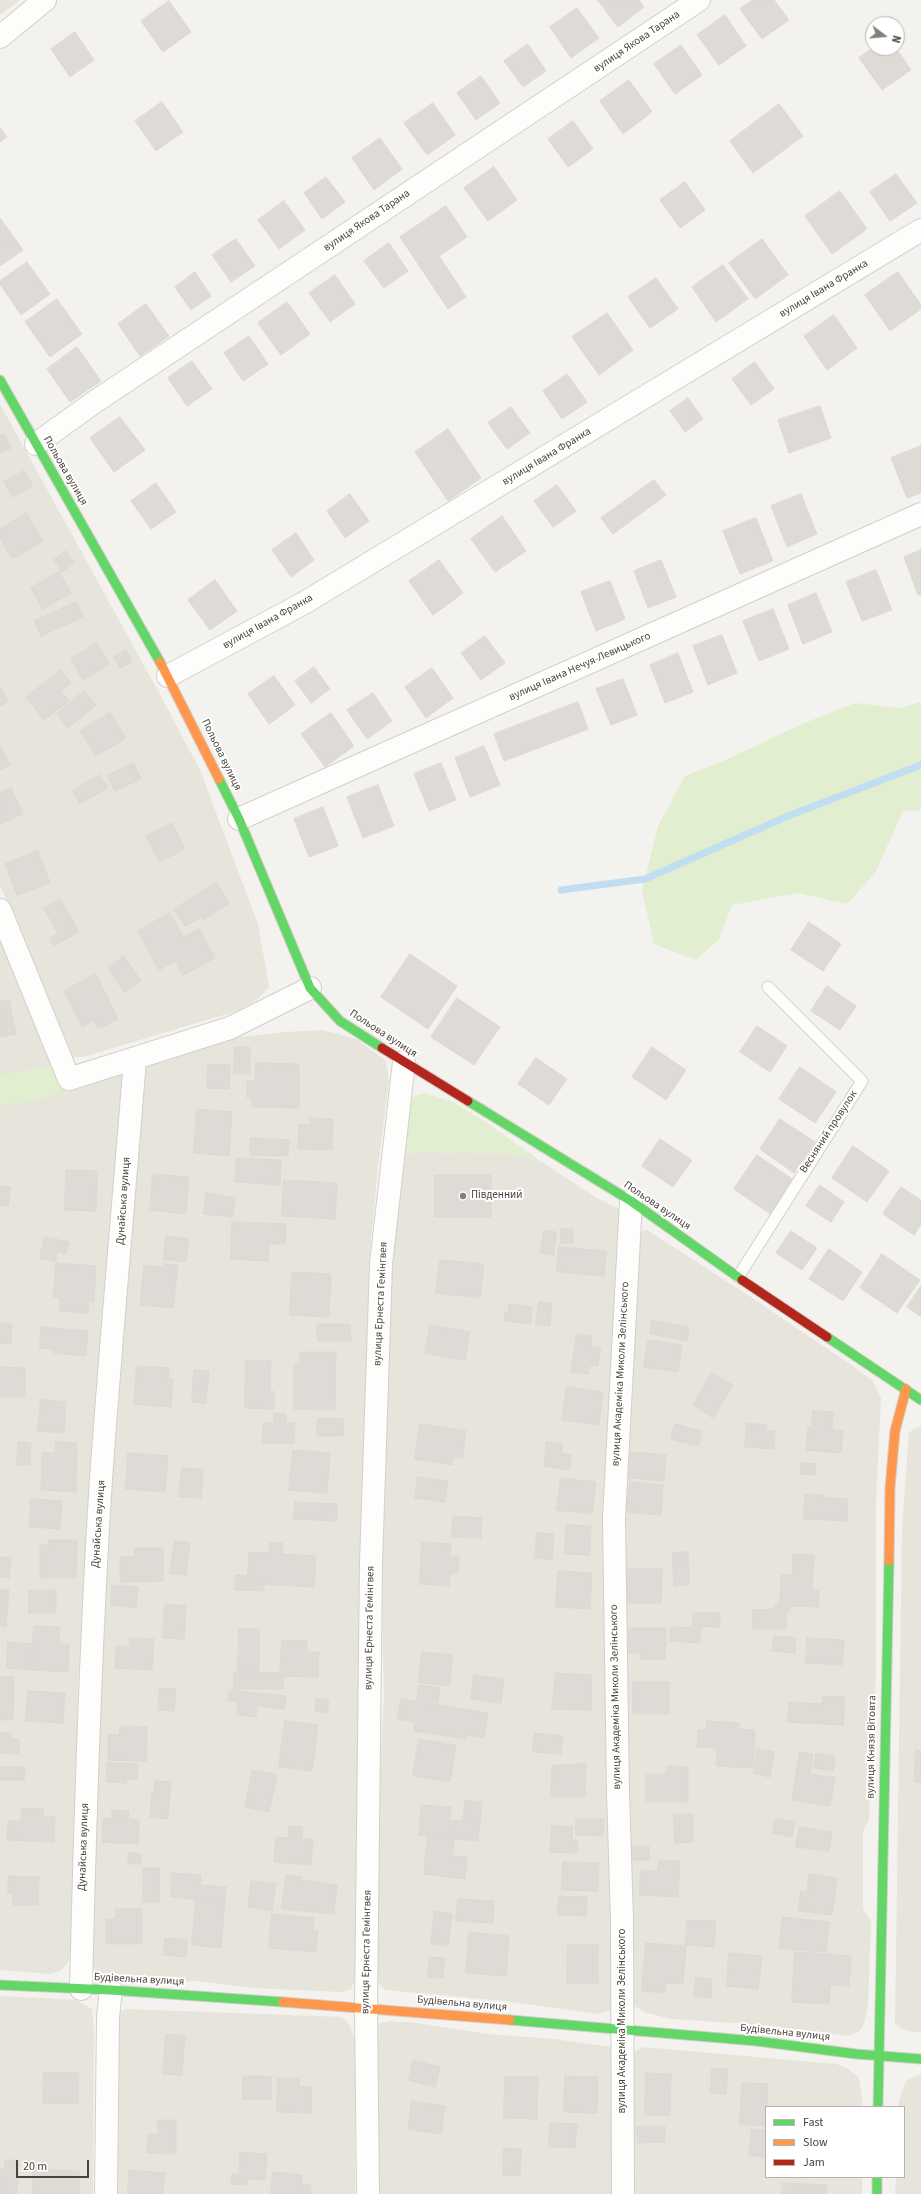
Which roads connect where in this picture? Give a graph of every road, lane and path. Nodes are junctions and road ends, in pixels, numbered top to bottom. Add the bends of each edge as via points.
1 (45, 0) edge
2 (699, 0) edge
3 (0, 37) edge
4 (921, 230) edge
5 (0, 380) edge
6 (36, 444) junction
7 (921, 514) edge
8 (168, 676) junction
9 (239, 819) junction
10 (0, 910) edge
11 (768, 987) dead end
12 (310, 988) junction
13 (135, 1059) junction
14 (404, 1062) junction
15 (631, 1201) junction
16 (738, 1276) junction
17 (906, 1389) junction
18 (921, 1400) edge
19 (0, 1985) edge
20 (81, 1989) junction
21 (111, 1990) junction
22 (366, 2008) junction
23 (623, 2030) junction
24 (878, 2055) junction
25 (921, 2059) edge
26 (878, 2106) edge
27 (877, 2178) edge
28 (106, 2194) edge
29 (368, 2194) edge
30 (623, 2194) edge
31 (877, 2194) edge

1 - 3 street
2 - 6 street, вулиця Якова Тарана via 96,401
4 - 8 street, вулиця Івана Франка via 304,602
5 - 6 street, Польова вулиця
6 - 8 street, Польова вулиця
7 - 9 street, вулиця Івана Нечуя-Левицького
8 - 9 street, Польова вулиця
9 - 12 street, Польова вулиця
10 - 13 street via 69,1079
11 - 16 lane, Весняний провулок via 862,1081
12 - 13 street via 230,1028
12 - 14 street, Польова вулиця via 340,1021
13 - 20 street, Дунайська вулиця via 101,1478 94,1605
14 - 15 street, Польова вулиця
14 - 22 street, вулиця Ернеста Гемінгвея via 381,1264 371,1563
15 - 16 street, Польова вулиця
15 - 23 street, вулиця Академіка Миколи Зелінського via 614,1518
16 - 17 street, Польова вулиця
17 - 18 street, Польова вулиця
17 - 24 street, вулиця Князя Вітовта via 895,1431 890,1488
19 - 20 street, Будівельна вулиця
20 - 21 street, Будівельна вулиця
21 - 22 street, Будівельна вулиця
21 - 28 street via 108,2017
22 - 23 street, Будівельна вулиця
22 - 29 street, вулиця Ернеста Гемінгвея
23 - 24 street, Будівельна вулиця
23 - 30 street, вулиця Академіка Миколи Зелінського
24 - 25 street, Будівельна вулиця
24 - 26 street, вулиця Князя Вітовта
27 - 31 street

